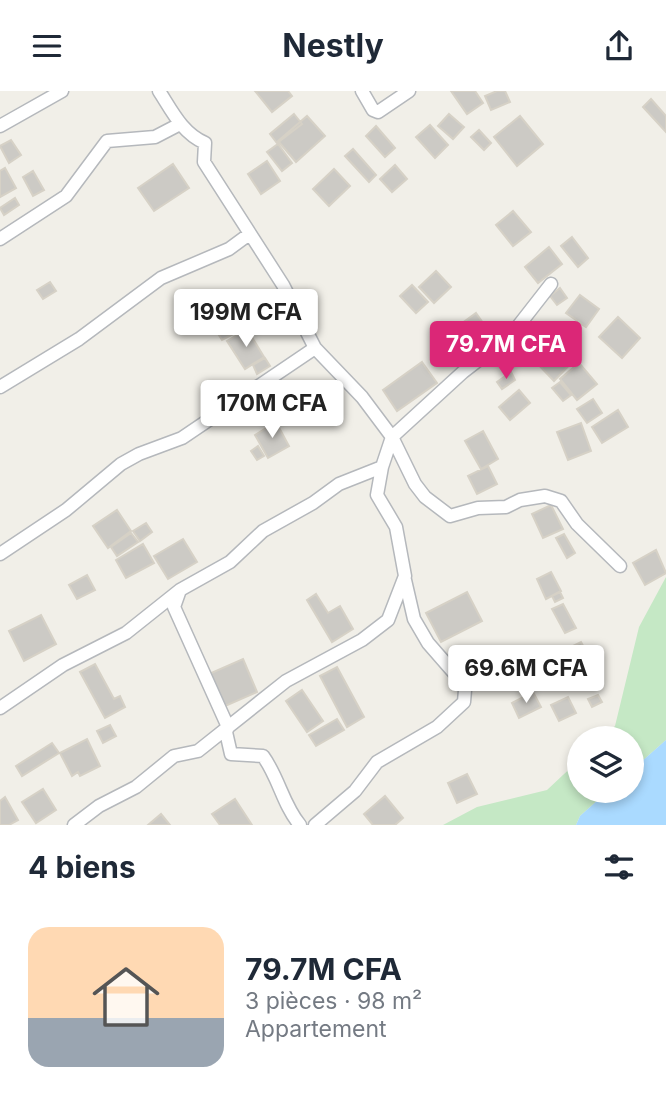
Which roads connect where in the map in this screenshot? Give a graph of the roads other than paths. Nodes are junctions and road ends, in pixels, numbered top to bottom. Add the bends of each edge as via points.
1 (62, 91) edge
2 (159, 91) edge
3 (362, 91) edge
4 (409, 91) edge
5 (38, 97) edge
6 (180, 124) junction
7 (0, 126) edge
8 (248, 235) junction
9 (0, 239) edge
10 (551, 284) dead end
11 (315, 348) junction
12 (0, 387) edge
13 (392, 437) junction
14 (382, 467) junction
15 (0, 554) edge
16 (620, 566) dead end
17 (405, 576) junction
18 (180, 590) junction
19 (0, 708) edge
20 (228, 727) junction
21 (74, 825) edge
22 (300, 825) edge
23 (315, 825) edge

1 - 5 street
2 - 6 street
3 - 4 street via 378,111
5 - 7 street
6 - 8 street via 205,143 204,162
6 - 9 street via 155,137 107,141 66,196
8 - 11 street via 283,285
8 - 12 street via 229,250 162,278 79,339
10 - 13 street via 512,334
11 - 13 street
11 - 15 street via 182,438 121,464 66,510
13 - 14 street
13 - 16 street via 415,484 450,516 545,496 561,501 577,524
14 - 17 street via 377,495 396,527
14 - 18 street via 339,484 263,531 230,562
17 - 20 street via 388,620 286,681
17 - 23 street via 414,619 462,682 464,702 437,727 377,762 355,791
18 - 19 street via 126,633 63,665
18 - 20 street via 174,607
20 - 21 street via 198,751 174,756 136,787
20 - 22 street via 231,754 263,756 278,776 285,801

